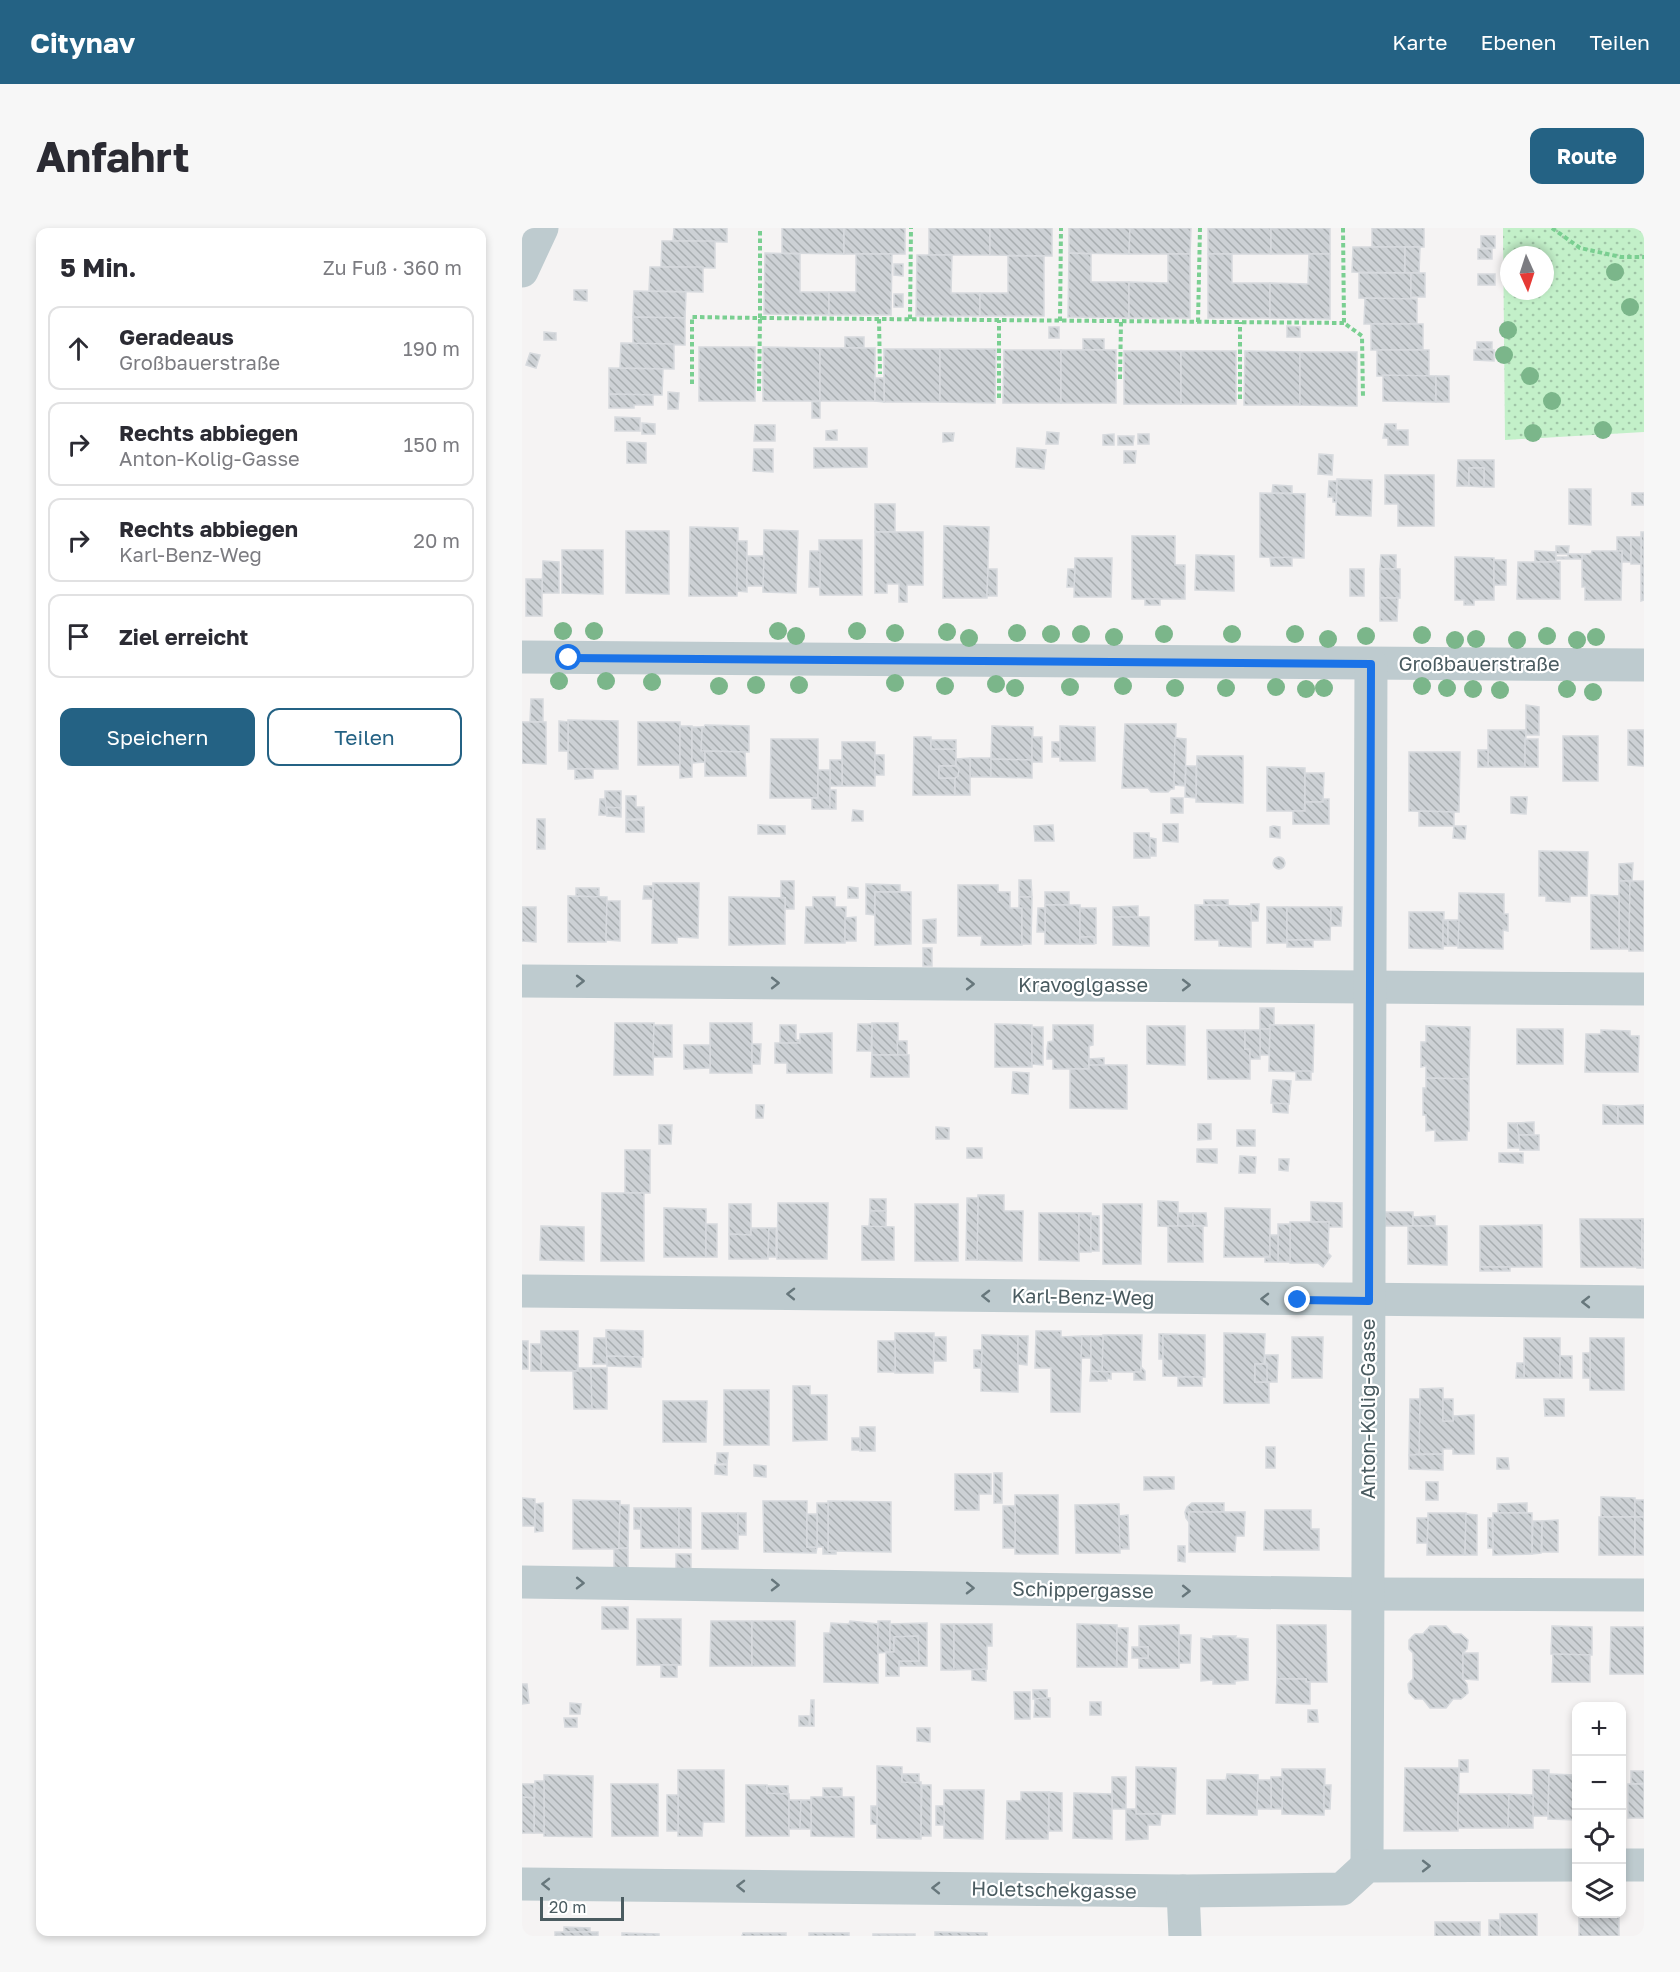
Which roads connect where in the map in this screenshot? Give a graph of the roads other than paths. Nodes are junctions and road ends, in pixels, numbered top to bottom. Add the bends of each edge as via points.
1 (542, 228) edge
2 (522, 271) edge
3 (522, 657) edge
4 (1371, 664) junction
5 (1644, 665) edge
6 (522, 981) edge
7 (1370, 987) junction
8 (1644, 989) edge
9 (522, 1291) edge
10 (1369, 1301) junction
11 (1644, 1302) edge
12 (522, 1582) edge
13 (1368, 1594) junction
14 (1644, 1595) edge
15 (1572, 1865) edge
16 (1626, 1865) edge
17 (1644, 1865) edge
18 (1367, 1866) junction
19 (522, 1884) edge
20 (1183, 1891) junction
21 (1185, 1936) edge

1 - 2 street
3 - 4 street, Großbauerstraße
4 - 5 street, Großbauerstraße
4 - 7 street, Anton-Kolig-Gasse
6 -> 7 street, Kravoglgasse
7 - 8 street, Kravoglgasse
7 - 10 street, Anton-Kolig-Gasse
10 -> 9 street, Karl-Benz-Weg
11 -> 10 street, Karl-Benz-Weg
10 - 13 street, Anton-Kolig-Gasse
12 -> 13 street, Schippergasse
13 - 14 street, Schippergasse
13 - 18 street, Anton-Kolig-Gasse
18 -> 15 street
16 - 17 street
18 - 20 street, Holetschekgasse via 1342,1889
20 -> 19 street, Holetschekgasse
20 - 21 street

